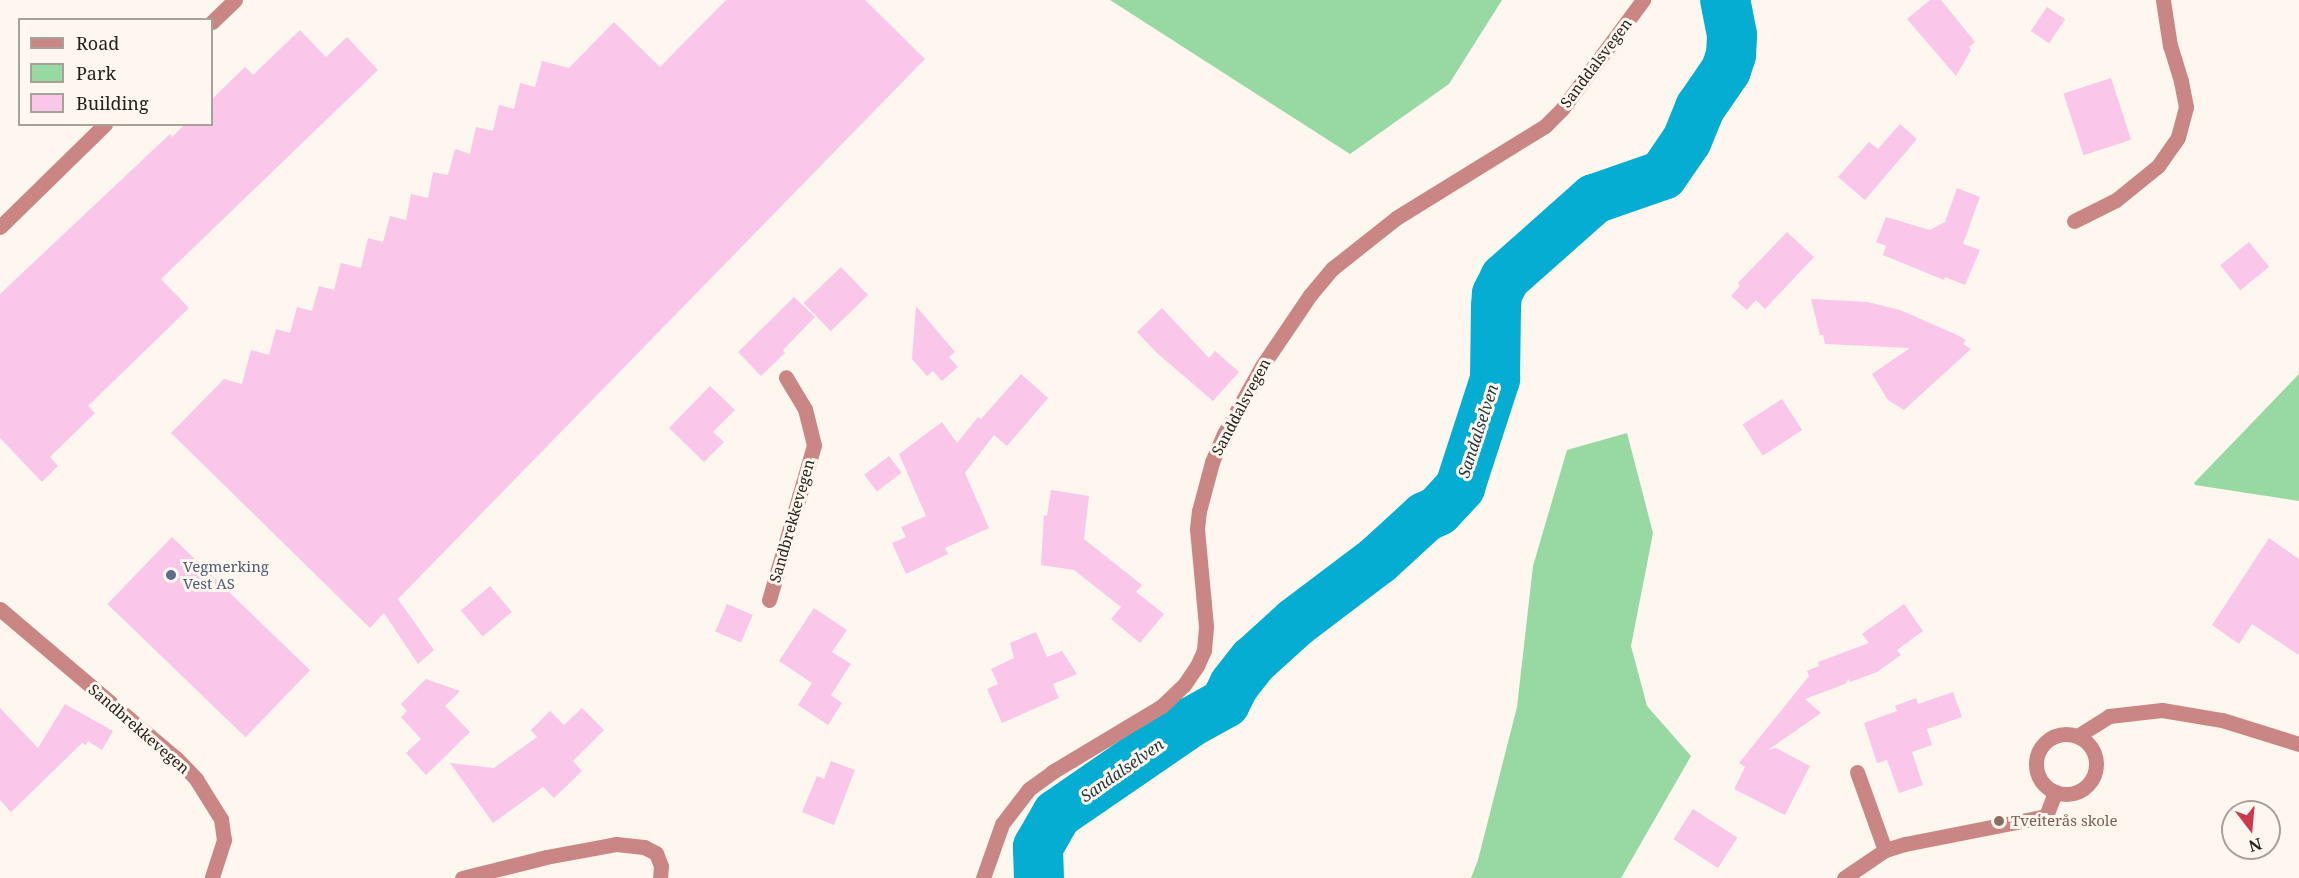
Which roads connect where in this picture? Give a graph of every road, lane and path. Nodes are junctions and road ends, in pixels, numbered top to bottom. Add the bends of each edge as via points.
1 (235, 0) edge
2 (1643, 0) edge
3 (2163, 0) edge
4 (213, 21) edge
5 (103, 126) edge
6 (2074, 221) dead end
7 (0, 227) edge
8 (786, 377) dead end
9 (769, 600) dead end
10 (0, 609) edge
11 (2079, 735) junction
12 (2299, 744) edge
13 (1857, 772) dead end
14 (2055, 792) junction
15 (1885, 850) junction
16 (212, 878) edge
17 (462, 878) edge
18 (660, 878) edge
19 (983, 878) edge
20 (1844, 878) edge

1 - 4 street
2 - 19 street, Sanddalsvegen via 1545,126 1396,218 1332,268 1310,295 1262,366 1212,462 1197,529 1206,626 1204,650 1197,666 1162,706 1029,789 1002,824
3 - 6 street via 2186,107 2178,137 2158,166 2116,200
5 - 7 street
8 - 9 street, Sandbrekkevegen via 805,409 814,445
10 - 16 street, Sandbrekkevegen via 196,779 221,819 224,840
11 - 12 street via 2109,716 2162,710 2222,720
11 - 14 street via 2091,745 2097,759 2095,775 2085,788 2071,794
11 - 14 street via 2062,733 2046,740 2037,753 2036,768 2042,783
13 - 15 street
14 - 15 street via 2046,816
15 - 20 street
17 - 18 street via 616,844 644,847 656,853

